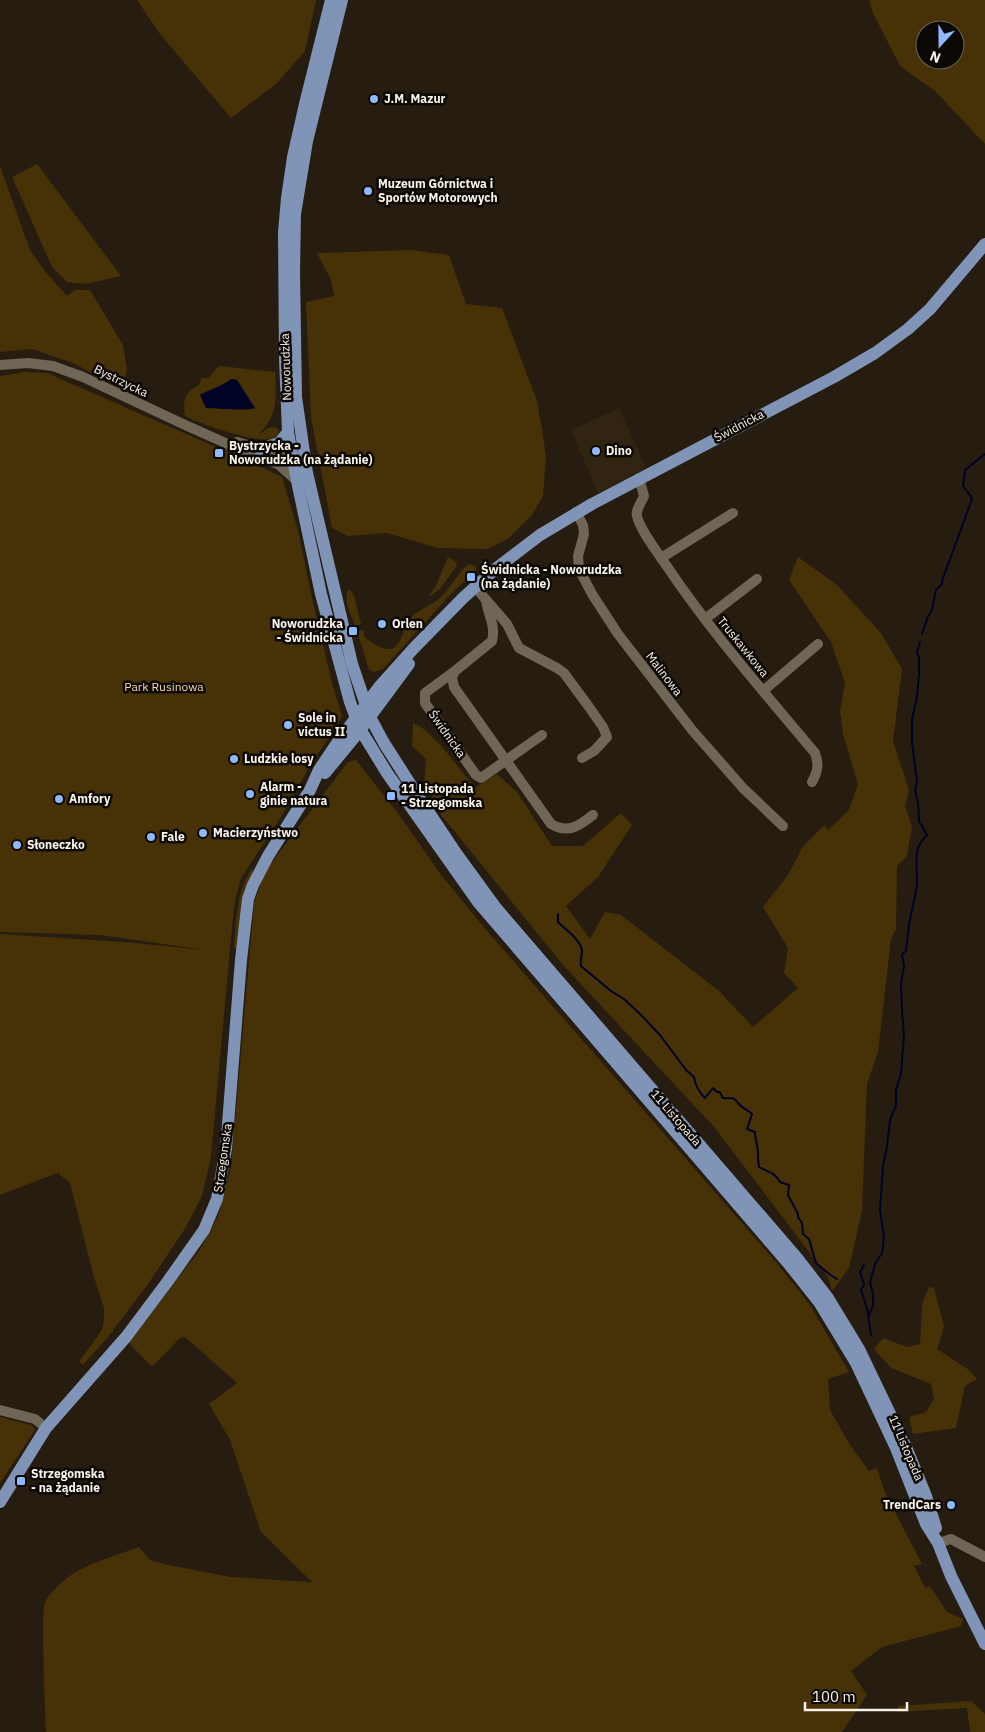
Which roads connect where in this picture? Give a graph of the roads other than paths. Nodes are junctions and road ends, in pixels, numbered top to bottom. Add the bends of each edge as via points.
1 (331, 0) edge
2 (342, 0) edge
3 (985, 244) edge
4 (0, 365) edge
5 (288, 432) junction
6 (226, 442) junction
7 (303, 448) junction
8 (260, 449) junction
9 (294, 459) junction
10 (278, 464) junction
11 (302, 477) junction
12 (639, 478) junction
13 (576, 512) junction
14 (733, 513) dead end
15 (661, 558) junction
16 (757, 579) dead end
17 (475, 586) junction
18 (486, 600) junction
19 (705, 619) junction
20 (438, 624) junction
21 (818, 644) dead end
22 (455, 671) junction
23 (356, 677) junction
24 (383, 683) junction
25 (763, 691) junction
26 (368, 712) junction
27 (358, 724) junction
28 (542, 735) dead end
29 (348, 745) junction
30 (371, 747) junction
31 (582, 758) dead end
32 (506, 760) junction
33 (812, 782) dead end
34 (310, 790) junction
35 (593, 815) dead end
36 (782, 826) dead end
37 (0, 1410) edge
38 (46, 1428) junction
39 (0, 1502) edge
40 (938, 1543) junction
41 (985, 1557) edge
42 (985, 1644) edge

1 - 5 main road, Noworudzka via 293,157 287,198 284,256
2 - 7 main road, Noworudzka via 307,142 295,214 296,397
3 - 12 main road, Świdnicka via 930,309 875,353
4 - 6 street, Bystrzycka via 28,363 53,366
5 - 8 main road via 279,443
5 - 9 main road, Noworudzka
6 - 8 street, Bystrzycka
6 - 10 street, Bystrzycka
7 - 9 street
7 - 11 main road, Noworudzka
8 - 9 street, Bystrzycka
9 - 10 street
9 - 11 main road, Noworudzka
10 - 11 street, Bystrzycka
11 - 23 main road, Noworudzka
11 - 27 main road, Noworudzka via 333,640
12 - 13 main road, Świdnicka
12 - 15 street, Truskawkowa via 644,496 637,516
13 - 17 main road, Świdnicka
13 - 36 street, Malinowa via 584,534 578,556 580,569 618,634 692,730
14 - 15 street
15 - 19 street, Truskawkowa
16 - 19 street, Truskawkowa
17 - 18 street, Świdnicka
17 - 20 main road, Świdnicka
18 - 22 street, Świdnicka via 493,623 492,641
18 - 31 street, Świdnicka via 507,624 520,648 564,673 603,727 608,737
19 - 25 street, Truskawkowa
20 - 24 main road, Świdnicka
20 - 26 main road, Świdnicka
21 - 25 street, Truskawkowa
22 - 32 street via 452,677 454,687
22 - 32 street, Świdnicka via 425,693 425,702 476,775 481,778
23 - 24 main road
23 - 26 main road, Noworudzka
24 - 26 main road, Świdnicka
25 - 33 street, Truskawkowa via 815,753 817,772
26 - 27 main road, Świdnicka
26 - 40 main road, 11 Listopada via 421,801 496,908 828,1298 859,1349 906,1447 935,1522
27 - 29 main road, Strzegomska
27 - 30 main road, 11 Listopada
27 - 34 main road, Strzegomska via 319,770
28 - 32 street, Świdnicka
29 - 30 main road
29 - 34 main road, Strzegomska
30 - 40 main road, 11 Listopada via 483,908 819,1302 856,1363 896,1448 926,1524
32 - 35 street via 551,824 572,829
34 - 38 main road, Strzegomska via 268,856 248,899 226,1149 217,1199 204,1230 168,1281 126,1337
37 - 38 street via 34,1419
38 - 39 main road, Strzegomska
40 - 41 street via 951,1539
40 - 42 main road, 11 Listopada

